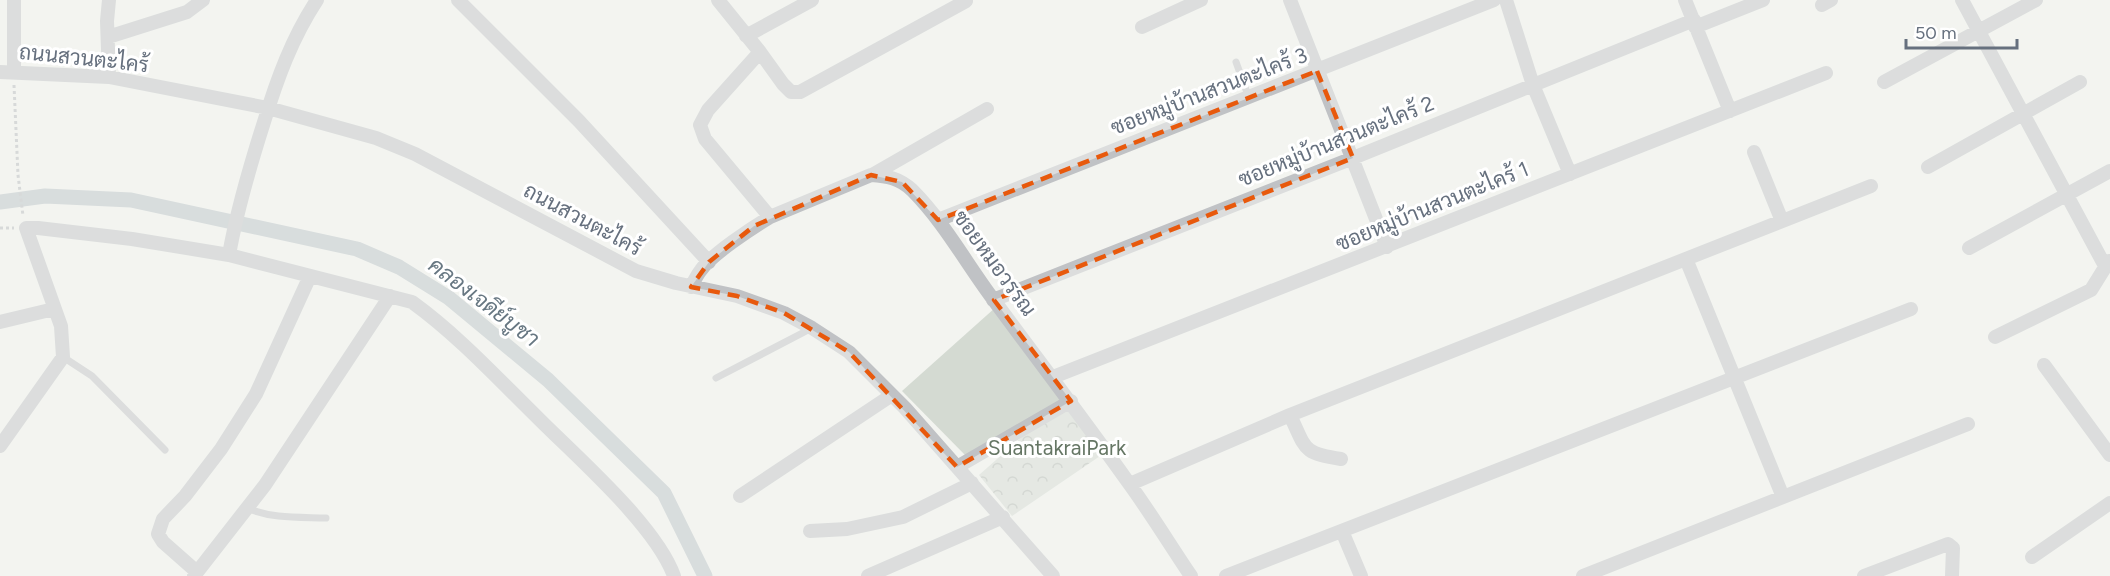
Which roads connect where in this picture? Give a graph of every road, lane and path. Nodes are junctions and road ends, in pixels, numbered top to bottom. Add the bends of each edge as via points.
1 (109, 0) edge
2 (203, 0) edge
3 (317, 0) edge
4 (458, 0) edge
5 (718, 0) edge
6 (812, 0) edge
7 (1201, 0) edge
8 (1290, 0) edge
9 (1494, 0) edge
10 (1506, 0) edge
11 (1685, 0) edge
12 (1763, 0) edge
13 (1962, 0) edge
14 (2036, 0) edge
15 (13, 1) edge
16 (966, 1) edge
17 (1694, 23) junction
18 (1142, 27) dead end
19 (1978, 31) junction
20 (746, 36) junction
21 (108, 37) junction
22 (760, 52) junction
23 (1236, 62) dead end
24 (1317, 71) junction
25 (7, 72) edge
26 (1826, 73) dead end
27 (109, 77) junction
28 (1884, 82) dead end
29 (2080, 82) dead end
30 (1533, 84) junction
31 (1249, 98) junction
32 (268, 108) junction
33 (987, 109) dead end
34 (1730, 111) junction
35 (2023, 114) junction
36 (1754, 152) dead end
37 (1353, 158) junction
38 (1928, 167) dead end
39 (2110, 171) edge
40 (1570, 174) junction
41 (871, 175) junction
42 (1871, 186) dead end
43 (2067, 196) junction
44 (22, 212) dead end
45 (770, 217) junction
46 (938, 220) junction
47 (1782, 221) junction
48 (1387, 247) junction
49 (1969, 248) dead end
50 (229, 255) junction
51 (1686, 260) junction
52 (709, 262) junction
53 (2107, 263) edge
54 (310, 276) junction
55 (691, 287) junction
56 (390, 296) junction
57 (993, 300) junction
58 (54, 309) junction
59 (1911, 309) dead end
60 (0, 322) edge
61 (812, 328) junction
62 (1995, 337) dead end
63 (63, 357) junction
64 (2044, 365) dead end
65 (1053, 377) junction
66 (716, 378) dead end
67 (1734, 378) junction
68 (892, 394) junction
69 (1071, 401) junction
70 (1290, 416) junction
71 (1968, 424) dead end
72 (0, 446) edge
73 (165, 450) dead end
74 (2110, 455) edge
75 (1341, 459) dead end
76 (957, 467) junction
77 (972, 483) junction
78 (1130, 484) junction
79 (740, 496) dead end
80 (1783, 497) junction
81 (2110, 503) edge
82 (248, 508) junction
83 (1003, 517) junction
84 (326, 518) dead end
85 (810, 531) dead end
86 (1342, 531) junction
87 (2032, 558) dead end
88 (196, 574) edge
89 (674, 576) edge
90 (868, 576) edge
91 (1053, 576) edge
92 (1191, 576) edge
93 (1226, 576) edge
94 (1361, 576) edge
95 (1583, 576) edge
96 (1864, 576) edge
97 (1952, 576) edge

1 - 21 street
2 - 21 street via 187,12
3 - 32 street via 288,50
4 - 52 street via 579,121
5 - 20 street
6 - 20 street
7 - 18 street
8 - 24 street
9 - 24 street, ซอยหมู่บ้านสวนตะไคร้ 3
10 - 30 street
11 - 17 street
12 - 17 street, ซอยหมู่บ้านสวนตะไคร้ 2
13 - 19 street
14 - 19 street
15 - 25 street
16 - 22 street via 800,92 791,92 783,84
17 - 30 street, ซอยหมู่บ้านสวนตะไคร้ 2
17 - 34 street
19 - 28 street
19 - 35 street
20 - 22 street
21 - 27 street
22 - 45 street via 700,124 705,139
23 - 31 lane
24 - 31 street, ซอยหมู่บ้านสวนตะไคร้ 3
24 - 37 street
25 - 27 street, ถนนสวนตะไคร้
25 - 44 path
26 - 34 street, ซอยหมู่บ้านสวนตะไคร้ 1
27 - 32 street, ถนนสวนตะไคร้
29 - 35 street
30 - 37 street, ซอยหมู่บ้านสวนตะไคร้ 2
30 - 40 street
31 - 46 street, ซอยหมู่บ้านสวนตะไคร้ 3
32 - 50 street via 243,187
32 - 55 street, ถนนสวนตะไคร้ via 376,138 415,154 636,271
33 - 41 street
34 - 40 street, ซอยหมู่บ้านสวนตะไคร้ 1
35 - 38 street
35 - 43 street
36 - 47 street
37 - 48 street
37 - 57 street, ซอยหมู่บ้านสวนตะไคร้ 2
39 - 43 street
40 - 48 street, ซอยหมู่บ้านสวนตะไคร้ 1
41 - 45 street
41 - 46 street, ซอยหมอวรรณ via 902,182
42 - 47 street
43 - 49 street
43 - 53 street
45 - 52 street
46 - 57 street, ซอยหมอวรรณ
47 - 51 street
48 - 65 street, ซอยหมู่บ้านสวนตะไคร้ 1
50 - 54 street
50 - 58 street via 132,239 26,228
51 - 67 street
51 - 70 street
52 - 55 street
53 - 62 street via 2091,290
54 - 56 street
54 - 88 street via 256,394 221,449 163,519 158,534
55 - 61 street, ถนนสวนตะไคร้ via 737,296
56 - 82 street
56 - 89 street via 412,302 432,316 485,366 624,505 658,546
57 - 65 street, ซอยหมอวรรณ
58 - 60 street
58 - 63 street via 61,326
59 - 67 street
61 - 66 lane
61 - 68 street, ถนนสวนตะไคร้ via 849,352
63 - 72 street
63 - 73 lane via 92,376
64 - 74 street
65 - 69 street, ซอยหมอวรรณ
67 - 80 street
67 - 86 street
68 - 76 street, ถนนสวนตะไคร้
68 - 79 street
69 - 76 street
69 - 78 street, ซอยหมอวรรณ
70 - 75 street via 1310,452
70 - 78 street
71 - 80 street
76 - 77 street, ถนนสวนตะไคร้
77 - 83 street, ถนนสวนตะไคร้
77 - 85 street via 903,517 847,529
78 - 92 street, ซอยหมอวรรณ
80 - 95 street
81 - 87 street
82 - 84 lane via 273,516
82 - 88 street
83 - 90 street
83 - 91 street, ถนนสวนตะไคร้
86 - 93 street
86 - 94 street
96 - 97 street via 1948,544 1953,548

